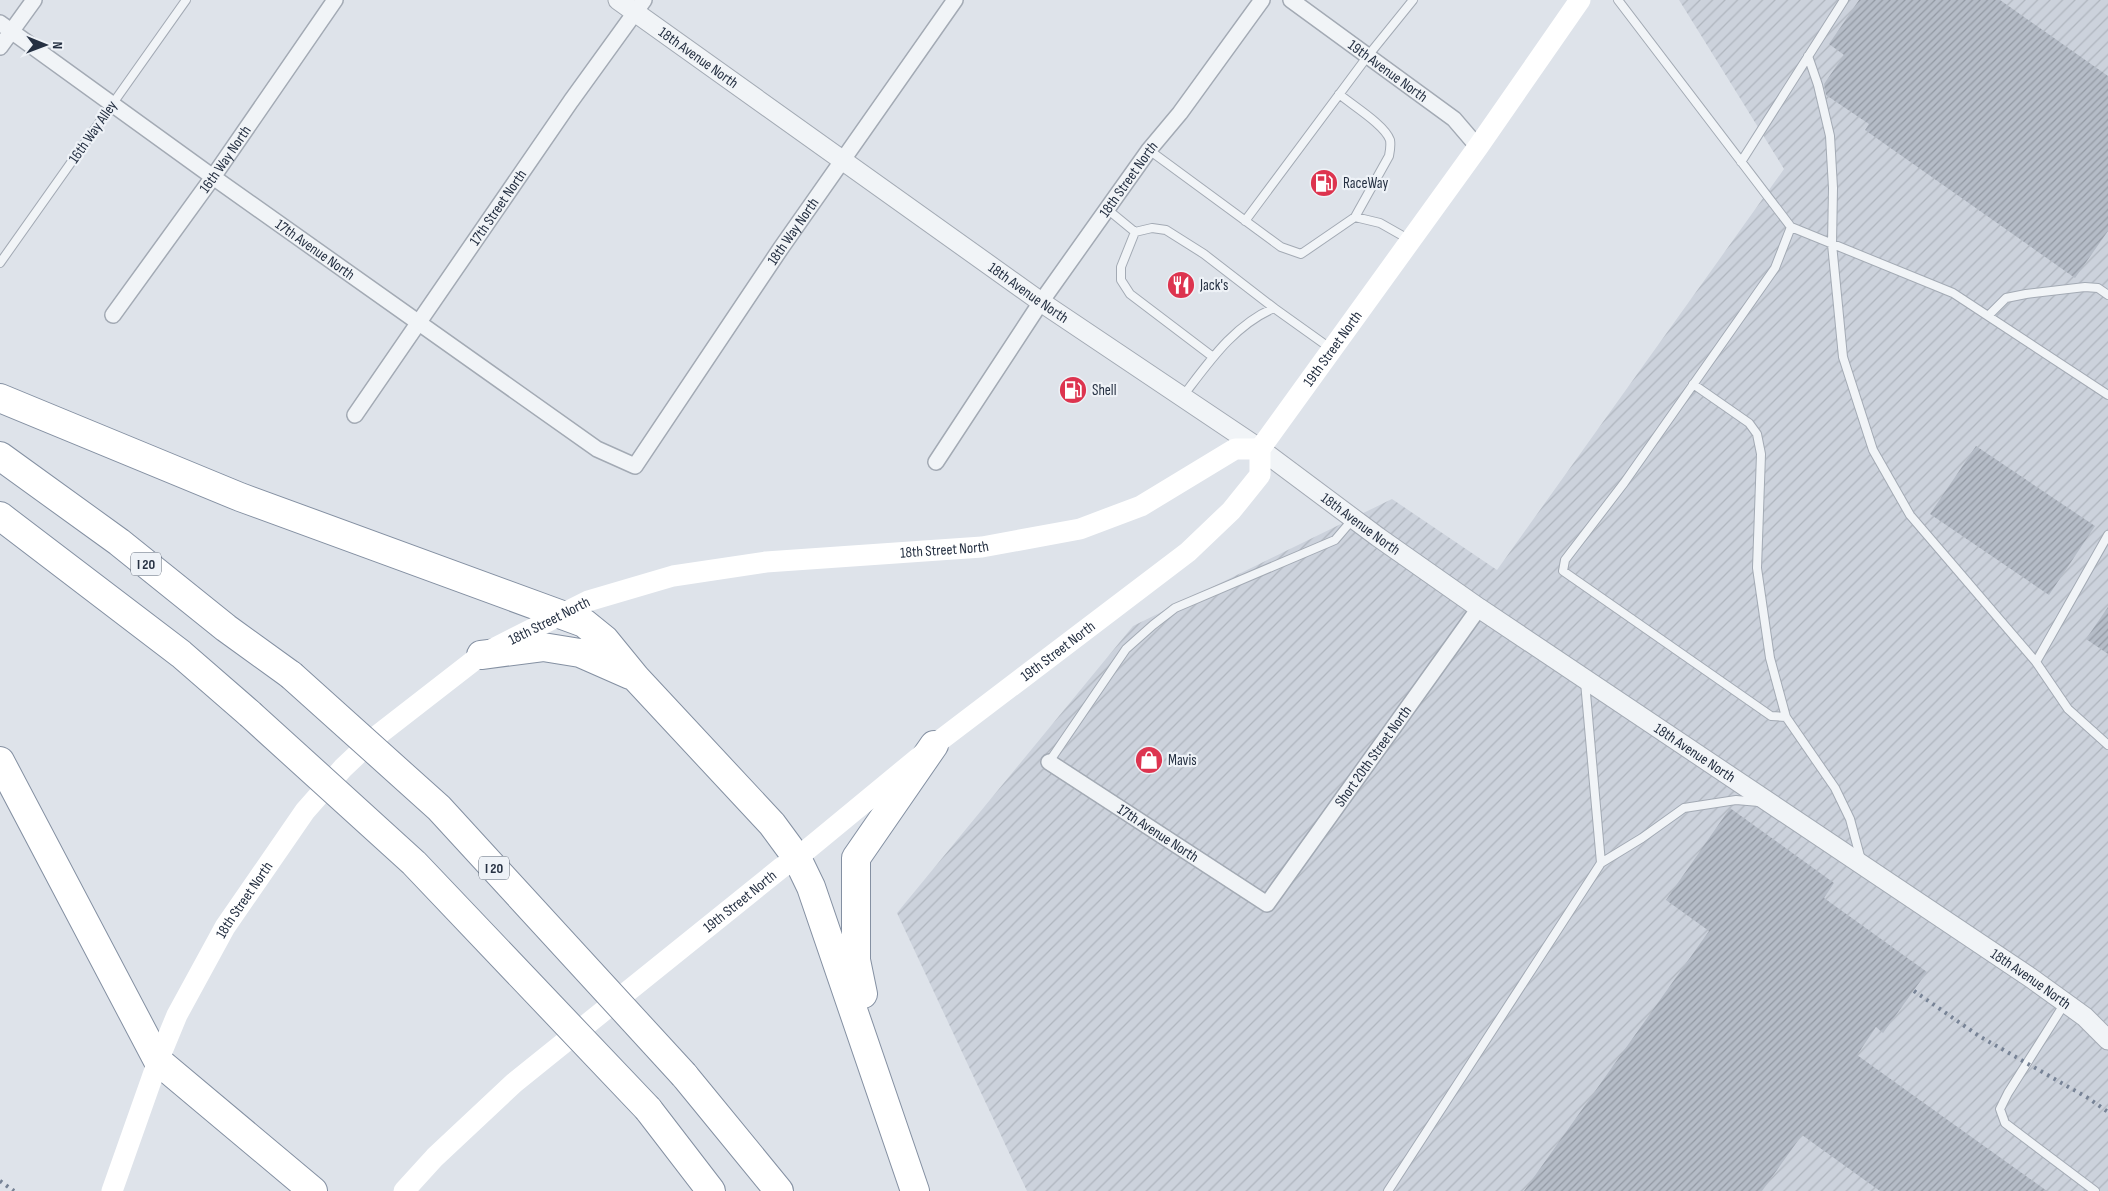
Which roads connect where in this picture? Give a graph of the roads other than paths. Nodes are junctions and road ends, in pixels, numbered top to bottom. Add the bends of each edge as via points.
1 (34, 0) edge
2 (186, 0) edge
3 (335, 0) edge
4 (618, 0) edge
5 (955, 0) edge
6 (1262, 0) edge
7 (1291, 0) edge
8 (1412, 0) edge
9 (1580, 0) edge
10 (1618, 0) edge
11 (1844, 0) edge
12 (639, 6) edge
13 (6, 27) edge
14 (0, 47) edge
15 (1808, 56) junction
16 (1367, 57) junction
17 (1339, 94) junction
18 (112, 104) junction
19 (1478, 147) junction
20 (1149, 150) junction
21 (844, 160) junction
22 (1741, 162) junction
23 (212, 177) junction
24 (1107, 209) junction
25 (1355, 217) junction
26 (1245, 221) junction
27 (1791, 227) junction
28 (1135, 232) junction
29 (1411, 240) junction
30 (1832, 244) junction
31 (0, 263) edge
32 (2108, 295) edge
33 (1041, 302) junction
34 (1274, 308) junction
35 (113, 315) dead end
36 (1988, 316) junction
37 (419, 324) junction
38 (1332, 349) junction
39 (1213, 357) junction
40 (1693, 384) junction
41 (2108, 395) edge
42 (1182, 397) junction
43 (0, 398) edge
44 (355, 415) dead end
45 (1260, 449) junction
46 (0, 456) edge
47 (936, 462) dead end
48 (635, 466) joint
49 (0, 516) edge
50 (1353, 518) junction
51 (2108, 535) edge
52 (1479, 608) junction
53 (562, 614) junction
54 (481, 655) junction
55 (2036, 662) junction
56 (636, 678) junction
57 (1584, 679) junction
58 (1786, 718) junction
59 (934, 745) junction
60 (2108, 745) edge
61 (0, 761) edge
62 (1049, 762) joint
63 (1768, 802) junction
64 (797, 858) junction
65 (1601, 863) junction
66 (1862, 865) junction
67 (1267, 904) joint
68 (2064, 1002) junction
69 (2108, 1040) edge
70 (158, 1061) junction
71 (896, 1140) junction
72 (112, 1191) edge
73 (313, 1191) edge
74 (404, 1191) edge
75 (711, 1191) edge
76 (779, 1191) edge
77 (915, 1191) edge
78 (1388, 1191) edge
79 (2095, 1191) edge

1 - 13 street
2 - 18 lane, 16th Way Alley
3 - 23 street, 16th Way North
4 - 12 street, 18th Avenue North
5 - 21 street, 18th Way North
6 - 20 street, 18th Street North
7 - 16 street, 19th Avenue North
8 - 16 lane
9 - 19 main road, 19th Street North
10 - 22 lane
11 - 15 lane
12 - 21 street, 18th Avenue North
12 - 37 street, 17th Street North
13 - 14 street
13 - 18 street, 17th Avenue North
15 - 22 lane
15 - 30 lane via 1830,136
16 - 17 lane
16 - 19 street, 19th Avenue North via 1454,119
17 - 25 lane via 1380,127 1391,148
17 - 26 lane
18 - 23 street, 17th Avenue North
18 - 31 lane, 16th Way Alley
19 - 29 main road, 19th Street North
20 - 24 street, 18th Street North
20 - 26 lane
21 - 33 street, 18th Avenue North
21 - 48 street, 18th Way North
22 - 27 lane
23 - 35 street, 16th Way North
23 - 37 street, 17th Avenue North
24 - 28 lane
24 - 33 street, 18th Street North
25 - 26 lane via 1301,254 1282,247
25 - 29 lane via 1380,223
27 - 30 lane
27 - 40 lane via 1775,268
28 - 34 lane via 1152,228 1166,230 1204,254
28 - 39 lane via 1121,267 1122,280 1130,294
29 - 38 main road, 19th Street North
30 - 36 lane via 1953,293
30 - 55 lane via 1843,357 1874,450 1910,515
32 - 36 lane via 2098,288 2085,287 2026,294 2006,298
33 - 42 street, 18th Avenue North
33 - 47 street, 18th Street North
34 - 38 lane
34 - 39 lane via 1259,314 1222,345
36 - 41 lane
37 - 44 street, 17th Street North
37 - 48 street, 17th Avenue North via 597,449
38 - 45 main road, 19th Street North
39 - 42 lane
40 - 58 lane via 1749,423 1757,434 1762,454 1757,568 1770,658
40 - 58 lane via 1565,560 1563,571 1771,716
42 - 45 street, 18th Avenue North
43 - 53 highway via 240,497
45 - 50 street, 18th Avenue North
45 - 53 main road, 18th Street North via 1235,450 1141,506 1080,529 982,547 766,562 672,576 588,602
45 - 59 main road, 19th Street North via 1260,475 1231,511 1188,552
46 - 76 highway, I 20, bridge via 119,542 226,628 291,675 439,808 684,1075
49 - 75 highway, bridge via 181,654 414,863 648,1109
50 - 52 street, 18th Avenue North
50 - 62 lane via 1335,540 1175,608 1153,624 1126,649
51 - 55 lane
52 - 57 street, 18th Avenue North
52 - 67 street, Short 20th Street North
53 - 54 main road, 18th Street North
53 - 56 highway via 584,623 605,640
54 - 56 highway via 543,646 580,653
54 - 70 main road, 18th Street North via 378,735 305,811 225,927 177,1015
55 - 60 lane via 2068,709
56 - 64 highway via 772,824
57 - 63 street, 18th Avenue North
57 - 65 lane
58 - 66 lane via 1836,788 1850,819
59 - 64 main road, 19th Street North
59 - 71 highway via 856,858 856,960
61 - 70 highway
62 - 67 street, 17th Avenue North
63 - 65 lane via 1736,800 1684,808
63 - 66 street, 18th Avenue North
64 - 71 highway via 811,886
64 - 74 main road, 19th Street North via 514,1082
65 - 78 lane
66 - 68 street, 18th Avenue North
68 - 69 street, 18th Avenue North
68 - 79 lane via 2000,1109 2005,1123
70 - 72 main road, 18th Street North
70 - 73 highway
71 - 77 highway

